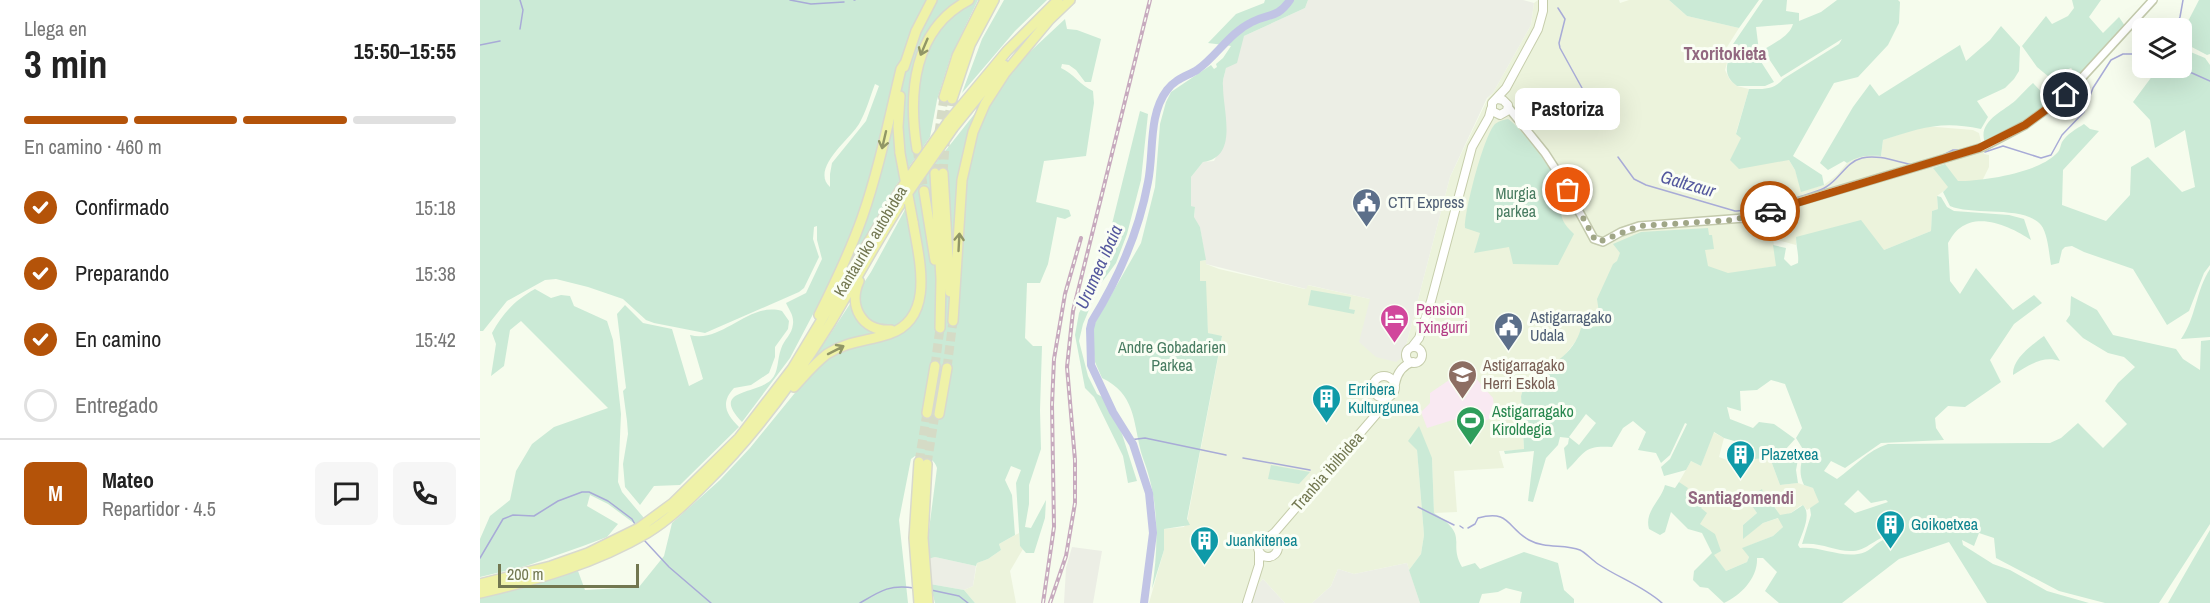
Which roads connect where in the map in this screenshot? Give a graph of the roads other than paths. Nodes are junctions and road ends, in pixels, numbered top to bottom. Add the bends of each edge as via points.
1 (932, 0) edge
2 (985, 0) edge
3 (994, 0) edge
4 (1058, 0) edge
5 (1070, 0) edge
6 (1541, 0) edge
7 (2152, 0) edge
8 (965, 2) edge
9 (1050, 19) junction
10 (905, 63) junction
11 (1506, 88) junction
12 (1498, 99) junction
13 (1507, 105) junction
14 (1491, 109) junction
15 (1501, 115) junction
16 (1518, 118) junction
17 (950, 125) junction
18 (917, 149) tunnel mouth
19 (1470, 151) junction
20 (924, 191) tunnel mouth
21 (876, 244) junction
22 (899, 328) junction
23 (1416, 348) junction
24 (1410, 360) junction
25 (942, 367) tunnel mouth
26 (792, 369) junction
27 (1402, 369) junction
28 (1387, 376) junction
29 (1395, 384) junction
30 (1382, 397) junction
31 (934, 414) tunnel mouth
32 (751, 436) junction
33 (693, 490) junction
34 (1273, 536) junction
35 (918, 538) junction
36 (1259, 552) junction
37 (1267, 556) junction
38 (1259, 565) junction
39 (552, 569) junction
40 (480, 584) edge
41 (480, 592) edge
42 (919, 601) edge
43 (928, 603) edge
44 (1247, 603) edge

1 - 10 highway
2 - 3 highway via 957,56 948,98
4 - 17 highway, Kantauriko autobidea via 1007,51
5 - 9 highway
6 - 11 main road via 1543,11 1537,32
7 - 16 street via 2066,95 2025,125 1983,147 1754,216 1639,226 1599,242 1545,153
8 -> 18 highway via 937,26 922,51 914,90
9 - 17 highway, Kantauriko autobidea
20 -> 9 highway via 940,328 939,173 952,321 962,180 973,132 1001,78
10 - 22 highway, bridge via 898,107 900,153 921,287 914,315
10 -> 26 highway via 862,218 842,270
11 - 12 main road
11 - 13 main road
12 - 13 main road
12 - 14 main road
13 - 15 main road
13 - 16 street
14 - 15 main road
14 - 19 main road
15 - 16 street
15 - 19 main road via 1491,121
17 - 21 highway, Kantauriko autobidea, bridge
17 - 26 highway, Kantauriko autobidea, bridge via 900,190
19 - 23 main road
21 - 22 highway via 856,289 857,311 862,320 876,329
21 - 32 highway, Kantauriko autobidea via 807,360
32 -> 22 highway via 828,354
23 - 24 main road via 1407,352
23 - 24 main road via 1421,358
24 - 27 main road
25 - 31 highway
26 - 33 highway, Kantauriko autobidea
27 - 28 main road
27 - 29 main road
28 - 29 main road
28 - 30 main road via 1378,377 1374,383 1373,389
29 - 30 main road via 1394,393
30 - 34 main road, Tranbia ibilbidea via 1380,410
32 - 33 highway, Kantauriko autobidea
33 - 39 highway via 639,528
34 - 36 main road, Tranbia ibilbidea via 1260,541
34 - 37 main road, Tranbia ibilbidea via 1277,549
35 - 35 highway via 923,526 926,463
35 - 42 highway
35 - 43 highway
36 - 37 main road
36 - 38 main road, Tranbia ibilbidea
37 - 38 main road, Tranbia ibilbidea
38 - 44 main road, Tranbia ibilbidea
39 - 40 highway
39 - 41 highway

